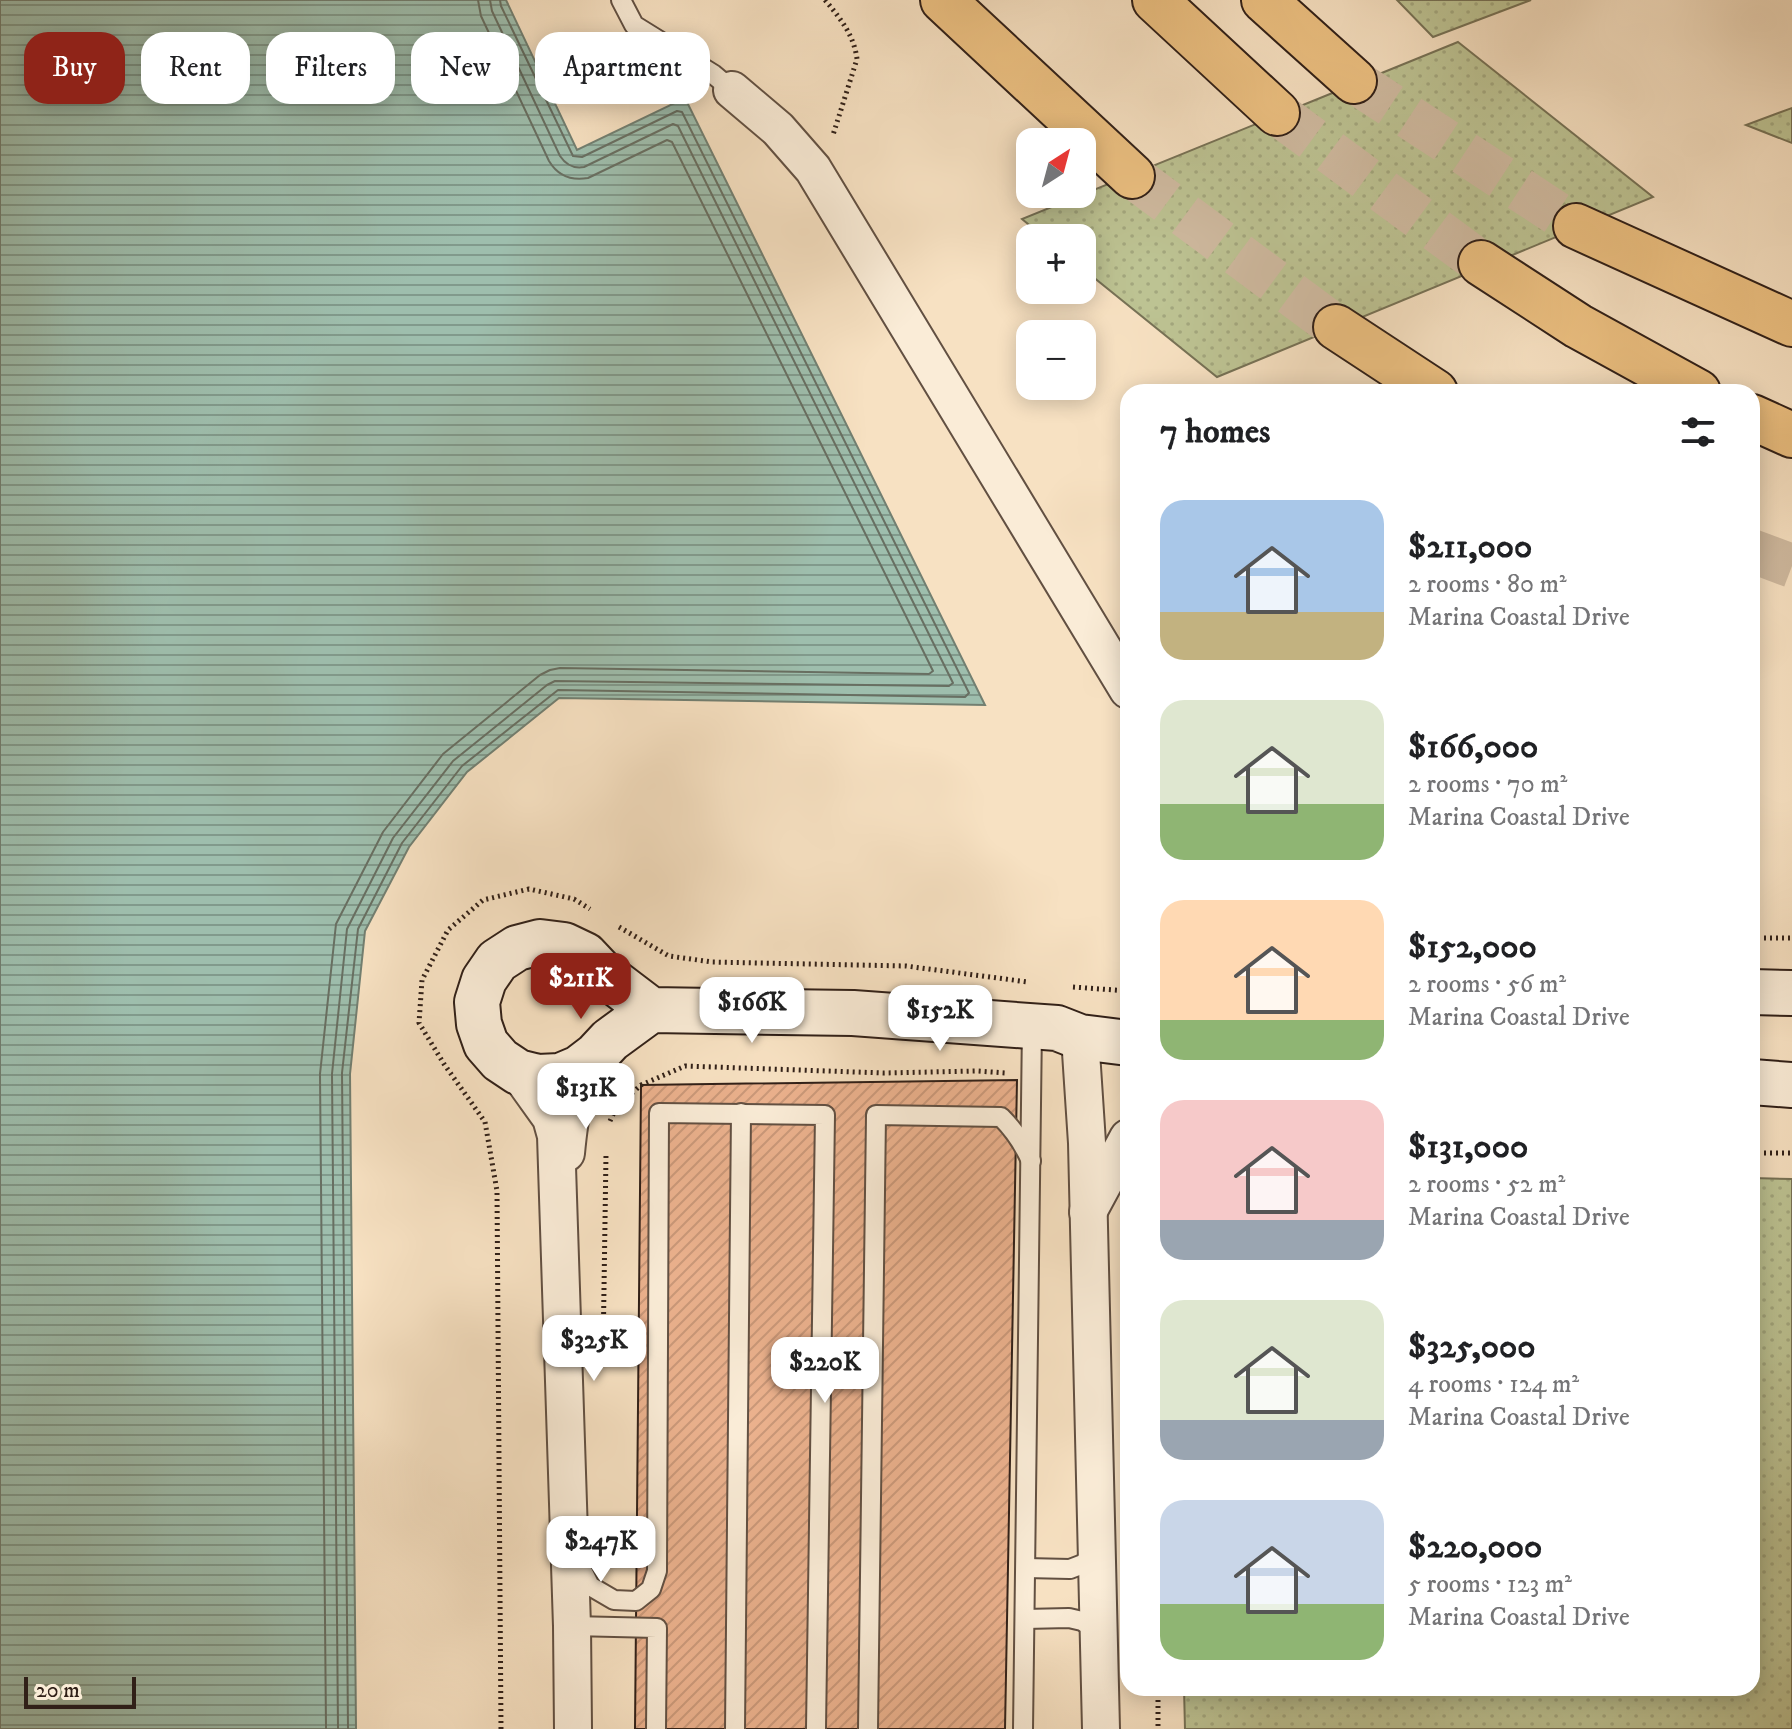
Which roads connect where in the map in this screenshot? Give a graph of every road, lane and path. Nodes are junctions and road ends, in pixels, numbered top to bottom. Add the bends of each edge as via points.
1 (621, 0) edge
2 (825, 0) edge
3 (943, 0) edge
4 (1155, 0) edge
5 (1264, 0) edge
6 (1354, 81) tunnel mouth
7 (732, 90) joint
8 (1277, 113) tunnel mouth
9 (813, 169) junction
10 (1132, 176) tunnel mouth
11 (1576, 226) tunnel mouth
12 (1481, 263) tunnel mouth
13 (1792, 324) edge
14 (1336, 327) tunnel mouth
15 (1423, 384) edge
16 (1683, 384) edge
17 (1760, 421) edge
18 (1792, 435) edge
19 (1120, 677) edge
20 (599, 915) dead end
21 (611, 923) dead end
22 (1760, 938) edge
23 (1792, 938) edge
24 (1043, 984) dead end
25 (1073, 987) dead end
26 (1120, 990) edge
27 (1760, 992) edge
28 (1792, 993) edge
29 (651, 1010) junction
30 (1120, 1012) edge
31 (1057, 1030) junction
32 (1120, 1042) edge
33 (596, 1055) junction
34 (518, 1072) junction
35 (1760, 1083) edge
36 (1792, 1085) edge
37 (741, 1113) junction
38 (1120, 1153) edge
39 (1760, 1153) edge
40 (1792, 1153) edge
41 (1031, 1161) junction
42 (1088, 1213) junction
43 (558, 1222) junction
44 (569, 1545) junction
45 (1098, 1548) junction
46 (1026, 1568) junction
47 (1025, 1619) junction
48 (572, 1626) junction
49 (1099, 1632) junction
50 (1158, 1696) edge
51 (501, 1729) edge
52 (573, 1729) edge
53 (656, 1729) edge
54 (735, 1729) edge
55 (816, 1729) edge
56 (868, 1729) edge
57 (1023, 1729) edge
58 (1101, 1729) edge
59 (1158, 1729) edge

1 - 7 lane via 634,25
2 - 9 path via 844,24 857,59 828,150
3 - 10 highway
4 - 8 highway
5 - 6 highway
7 - 9 street via 778,129
9 - 19 street
11 - 13 highway
12 - 16 highway via 1578,326
14 - 15 highway
17 - 18 highway
20 - 51 path via 574,899 529,889 483,900 448,930 422,980 419,1023 485,1122 497,1191
21 - 24 path via 669,956 712,962 906,966
22 - 23 path
25 - 26 path
27 - 28 street
29 - 31 street via 853,1013
29 - 33 street
29 - 34 street via 585,955 564,945 540,942 517,948 497,961 477,1002 486,1044
30 - 31 street via 1086,1014
31 - 32 street
31 - 41 lane
31 - 42 street via 1087,1143
33 - 34 street via 560,1076
33 - 43 street via 571,1106
34 - 43 street via 551,1118 556,1136
35 - 36 street
37 - 44 lane via 659,1113 657,1571 651,1589 636,1601 614,1600 590,1586
37 - 54 lane
37 - 55 lane via 825,1115
38 - 42 street
39 - 40 path
41 - 46 lane
41 - 56 lane via 1001,1117 876,1115
42 - 45 street
43 - 44 street
44 - 48 street
45 - 46 lane via 1070,1569
45 - 49 street
46 - 47 lane
47 - 49 lane via 1069,1618
47 - 57 lane
48 - 52 street
48 - 53 lane via 657,1628
49 - 58 street
50 - 59 path

